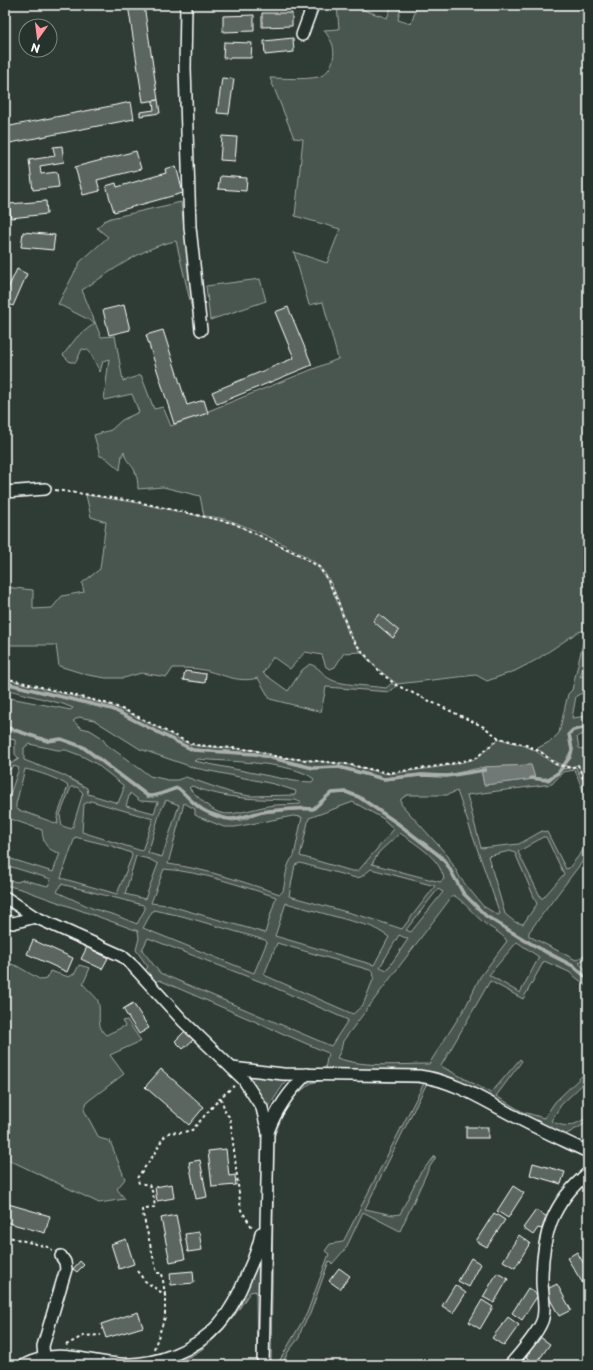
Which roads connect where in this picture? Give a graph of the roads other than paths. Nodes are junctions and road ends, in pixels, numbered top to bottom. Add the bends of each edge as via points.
1 (186, 5) edge
2 (313, 5) edge
3 (302, 35) dead end
4 (201, 330) dead end
5 (45, 489) road end
6 (5, 492) edge
7 (5, 897) edge
8 (36, 918) junction
9 (5, 921) edge
10 (232, 1068) junction
11 (307, 1074) junction
12 (268, 1133) junction
13 (588, 1152) edge
14 (588, 1173) edge
15 (266, 1197) junction
16 (61, 1256) road end
17 (44, 1357) junction
18 (24, 1365) edge
19 (263, 1365) edge
20 (510, 1365) edge

1 - 4 street via 185,68 190,219
2 - 3 street
5 - 6 street
7 - 8 street
8 - 9 street via 13,923
8 - 10 street via 122,956 184,1022
10 - 11 street
10 - 12 street via 262,1108
11 - 12 street via 280,1107
11 - 13 street via 437,1078 464,1089
12 - 15 street
14 - 20 street via 571,1189 552,1216 544,1255 544,1317 522,1353
15 - 17 street via 260,1240 235,1303 211,1333 181,1351 154,1361 120,1364 57,1355
15 - 19 street
16 - 17 street via 66,1262 66,1269 43,1346
17 - 18 street

